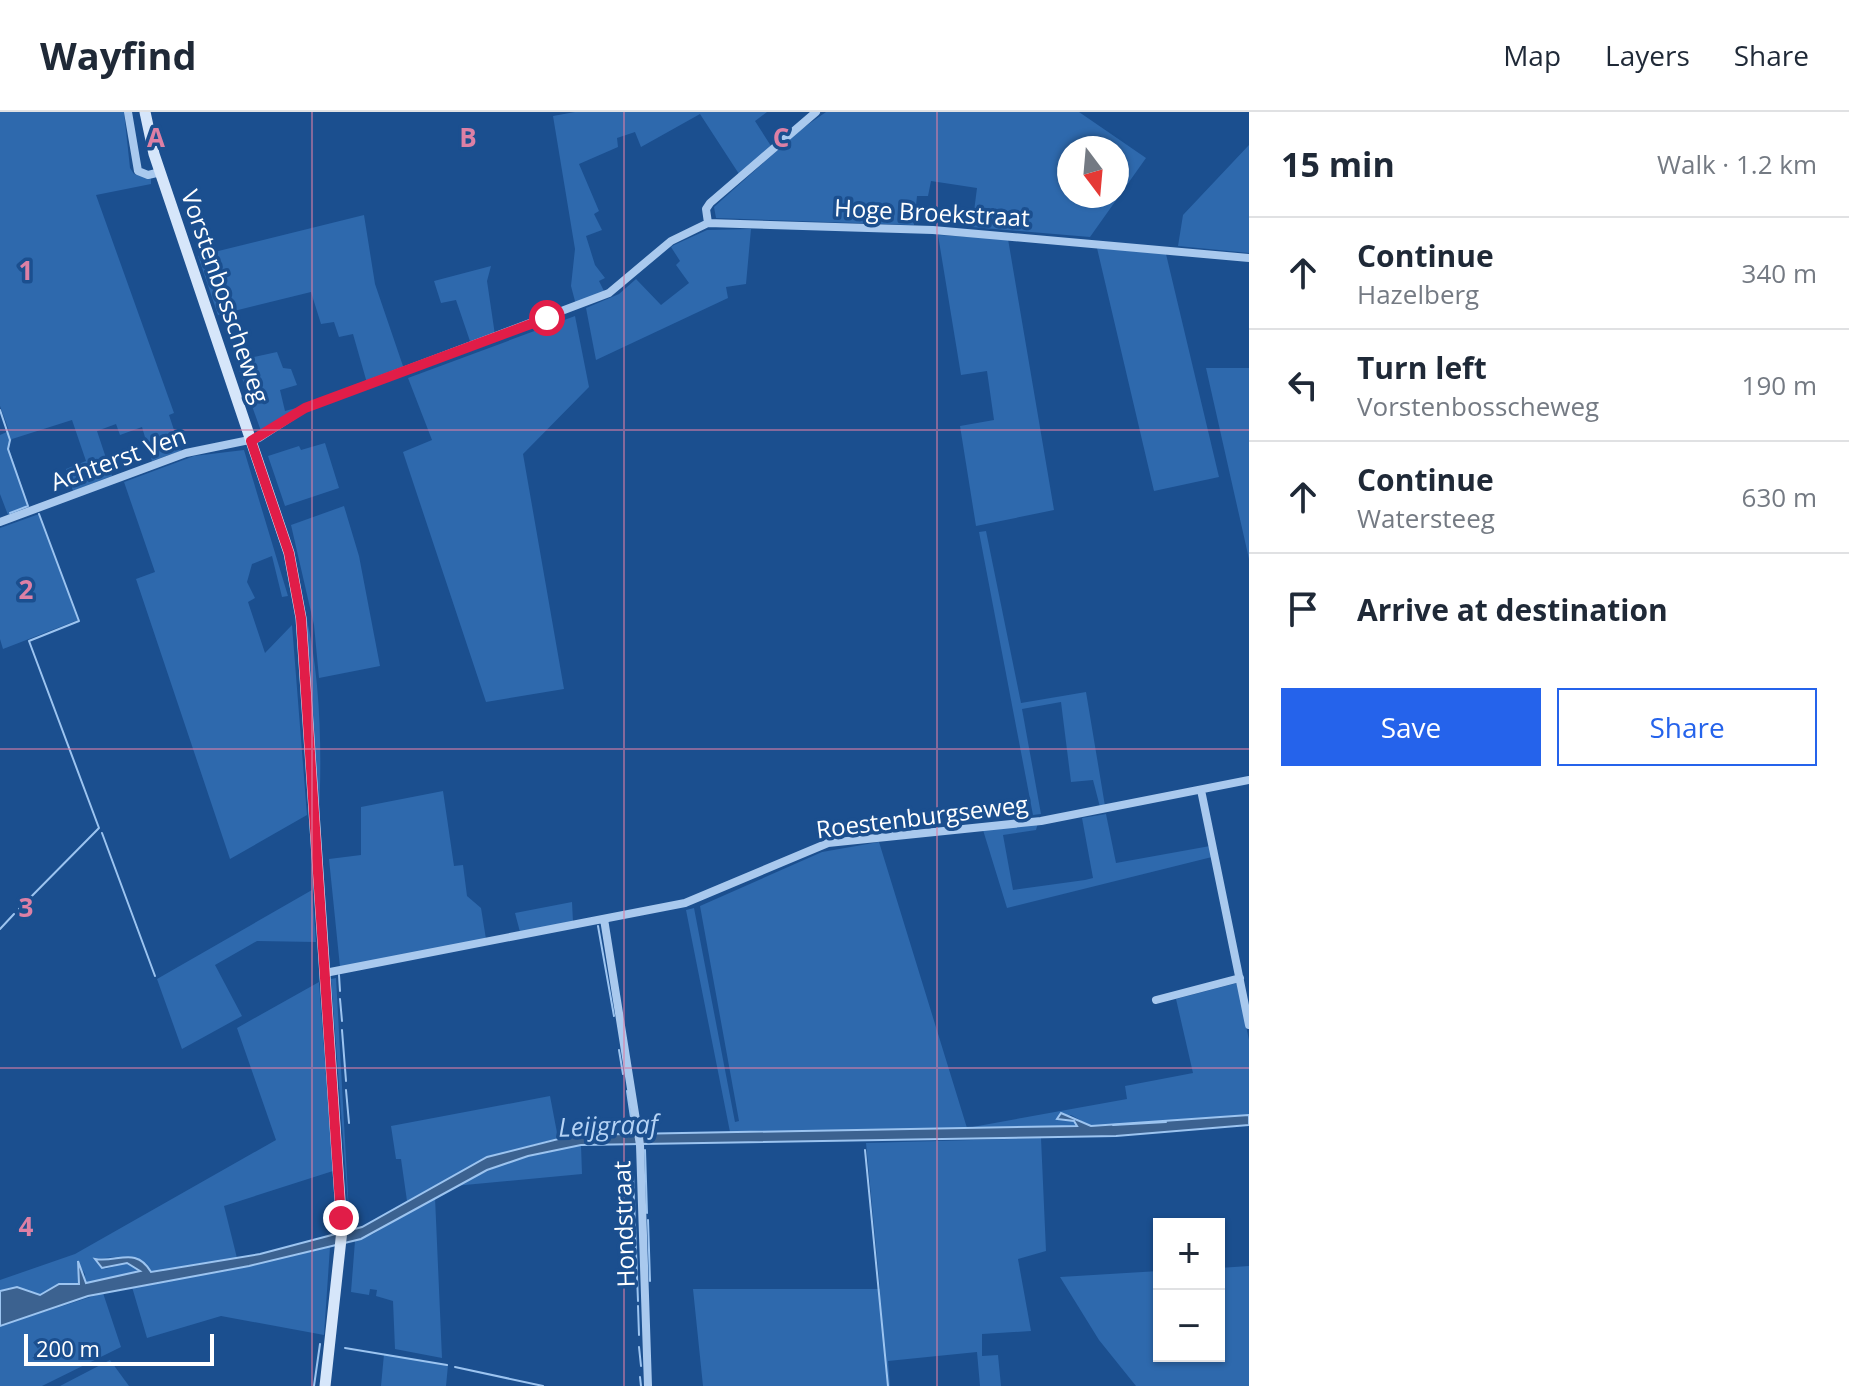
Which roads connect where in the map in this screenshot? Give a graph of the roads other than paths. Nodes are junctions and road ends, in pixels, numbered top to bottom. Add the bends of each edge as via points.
1 (128, 112) edge
2 (145, 112) edge
3 (816, 112) edge
4 (161, 172) junction
5 (708, 223) junction
6 (1249, 258) edge
7 (251, 441) junction
8 (0, 522) edge
9 (1249, 780) edge
10 (1201, 790) junction
11 (604, 919) junction
12 (325, 973) junction
13 (1240, 978) junction
14 (1156, 1000) dead end
15 (1249, 1025) edge
16 (325, 1386) edge
17 (648, 1386) edge

1 - 4 street, Vorstenbosscheweg via 138,171
2 - 4 street, Vorstenbosscheweg
3 - 5 street via 710,203
4 - 7 street, Vorstenbosscheweg
5 - 6 street, Hoge Broekstraat via 933,230
5 - 7 street via 671,241 618,288 305,408
7 - 8 street, Achterst Ven via 186,453
7 - 12 street, Vorstenbosscheweg via 289,553 301,618
9 - 10 street, Roestenburgseweg
10 - 11 street, Roestenburgseweg via 1041,821 828,843 685,903
10 - 13 street
11 - 12 street, Roestenburgseweg
11 - 17 street, Hondstraat via 640,1145
12 - 16 street, Vorstenbosscheweg via 342,1230
13 - 14 street
13 - 15 street

